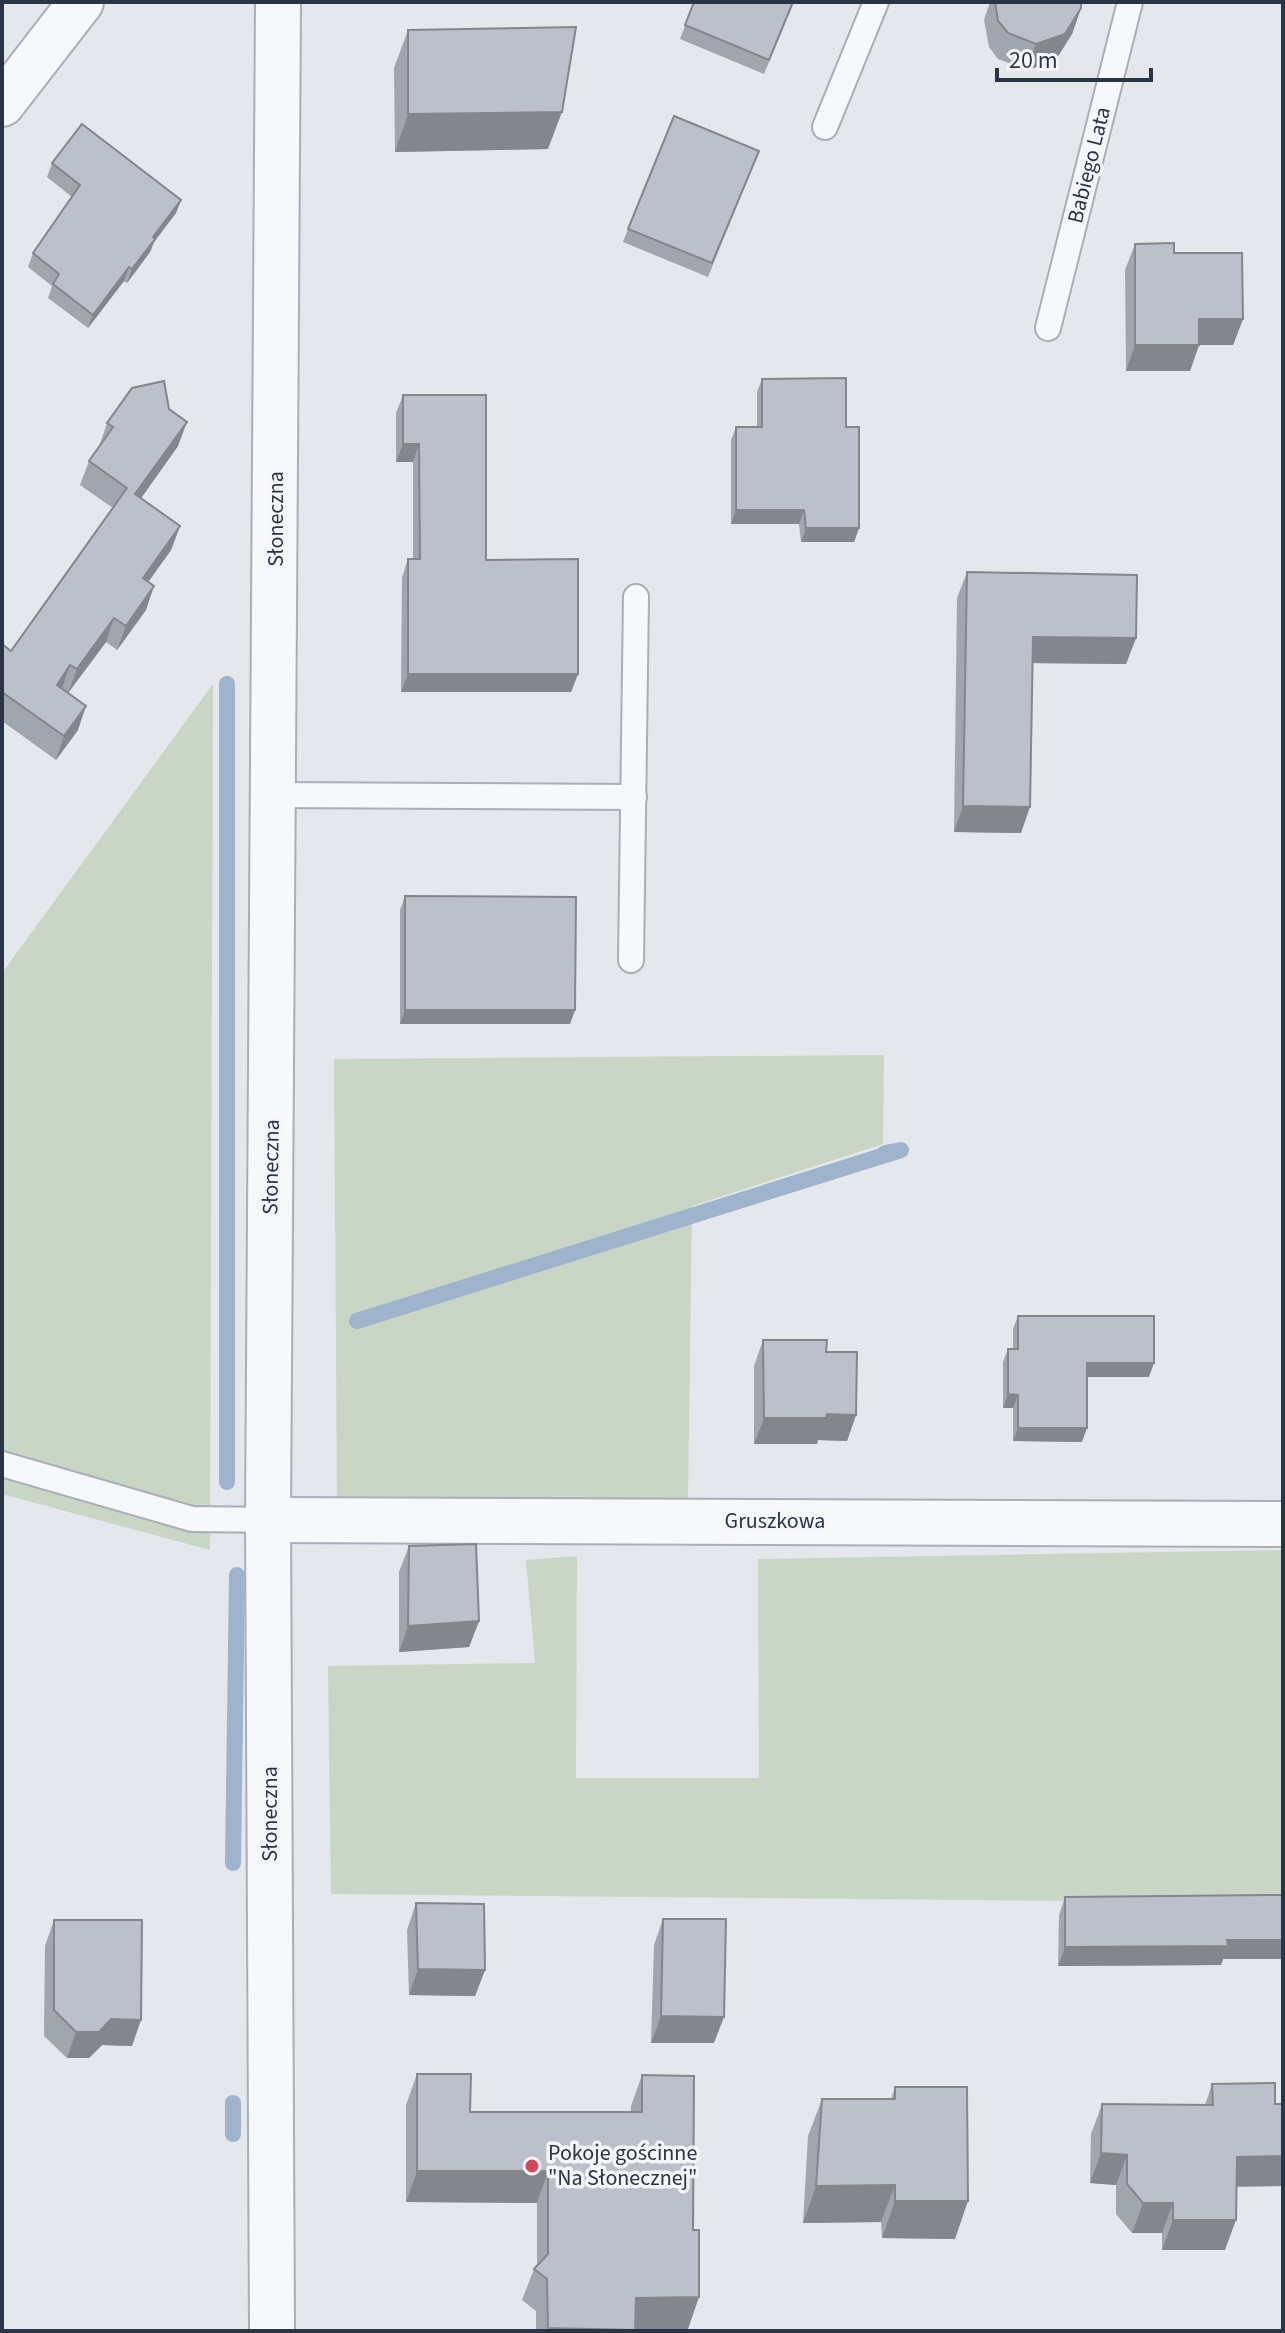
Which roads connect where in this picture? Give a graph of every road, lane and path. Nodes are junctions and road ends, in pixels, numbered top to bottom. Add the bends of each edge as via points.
1 (81, 2) edge
2 (278, 2) edge
3 (876, 2) edge
4 (1130, 2) edge
5 (2, 104) edge
6 (825, 127) dead end
7 (1048, 328) dead end
8 (636, 597) dead end
9 (275, 795) junction
10 (634, 797) junction
11 (631, 960) dead end
12 (2, 1464) edge
13 (268, 1520) junction
14 (1283, 1524) edge
15 (272, 2331) edge

1 - 5 street
2 - 9 street, Słoneczna
3 - 6 lane
4 - 7 lane, Babiego Lata
8 - 10 lane
9 - 10 lane
9 - 13 street, Słoneczna
10 - 11 lane
12 - 13 lane via 192,1519
13 - 14 street, Gruszkowa
13 - 15 street, Słoneczna

